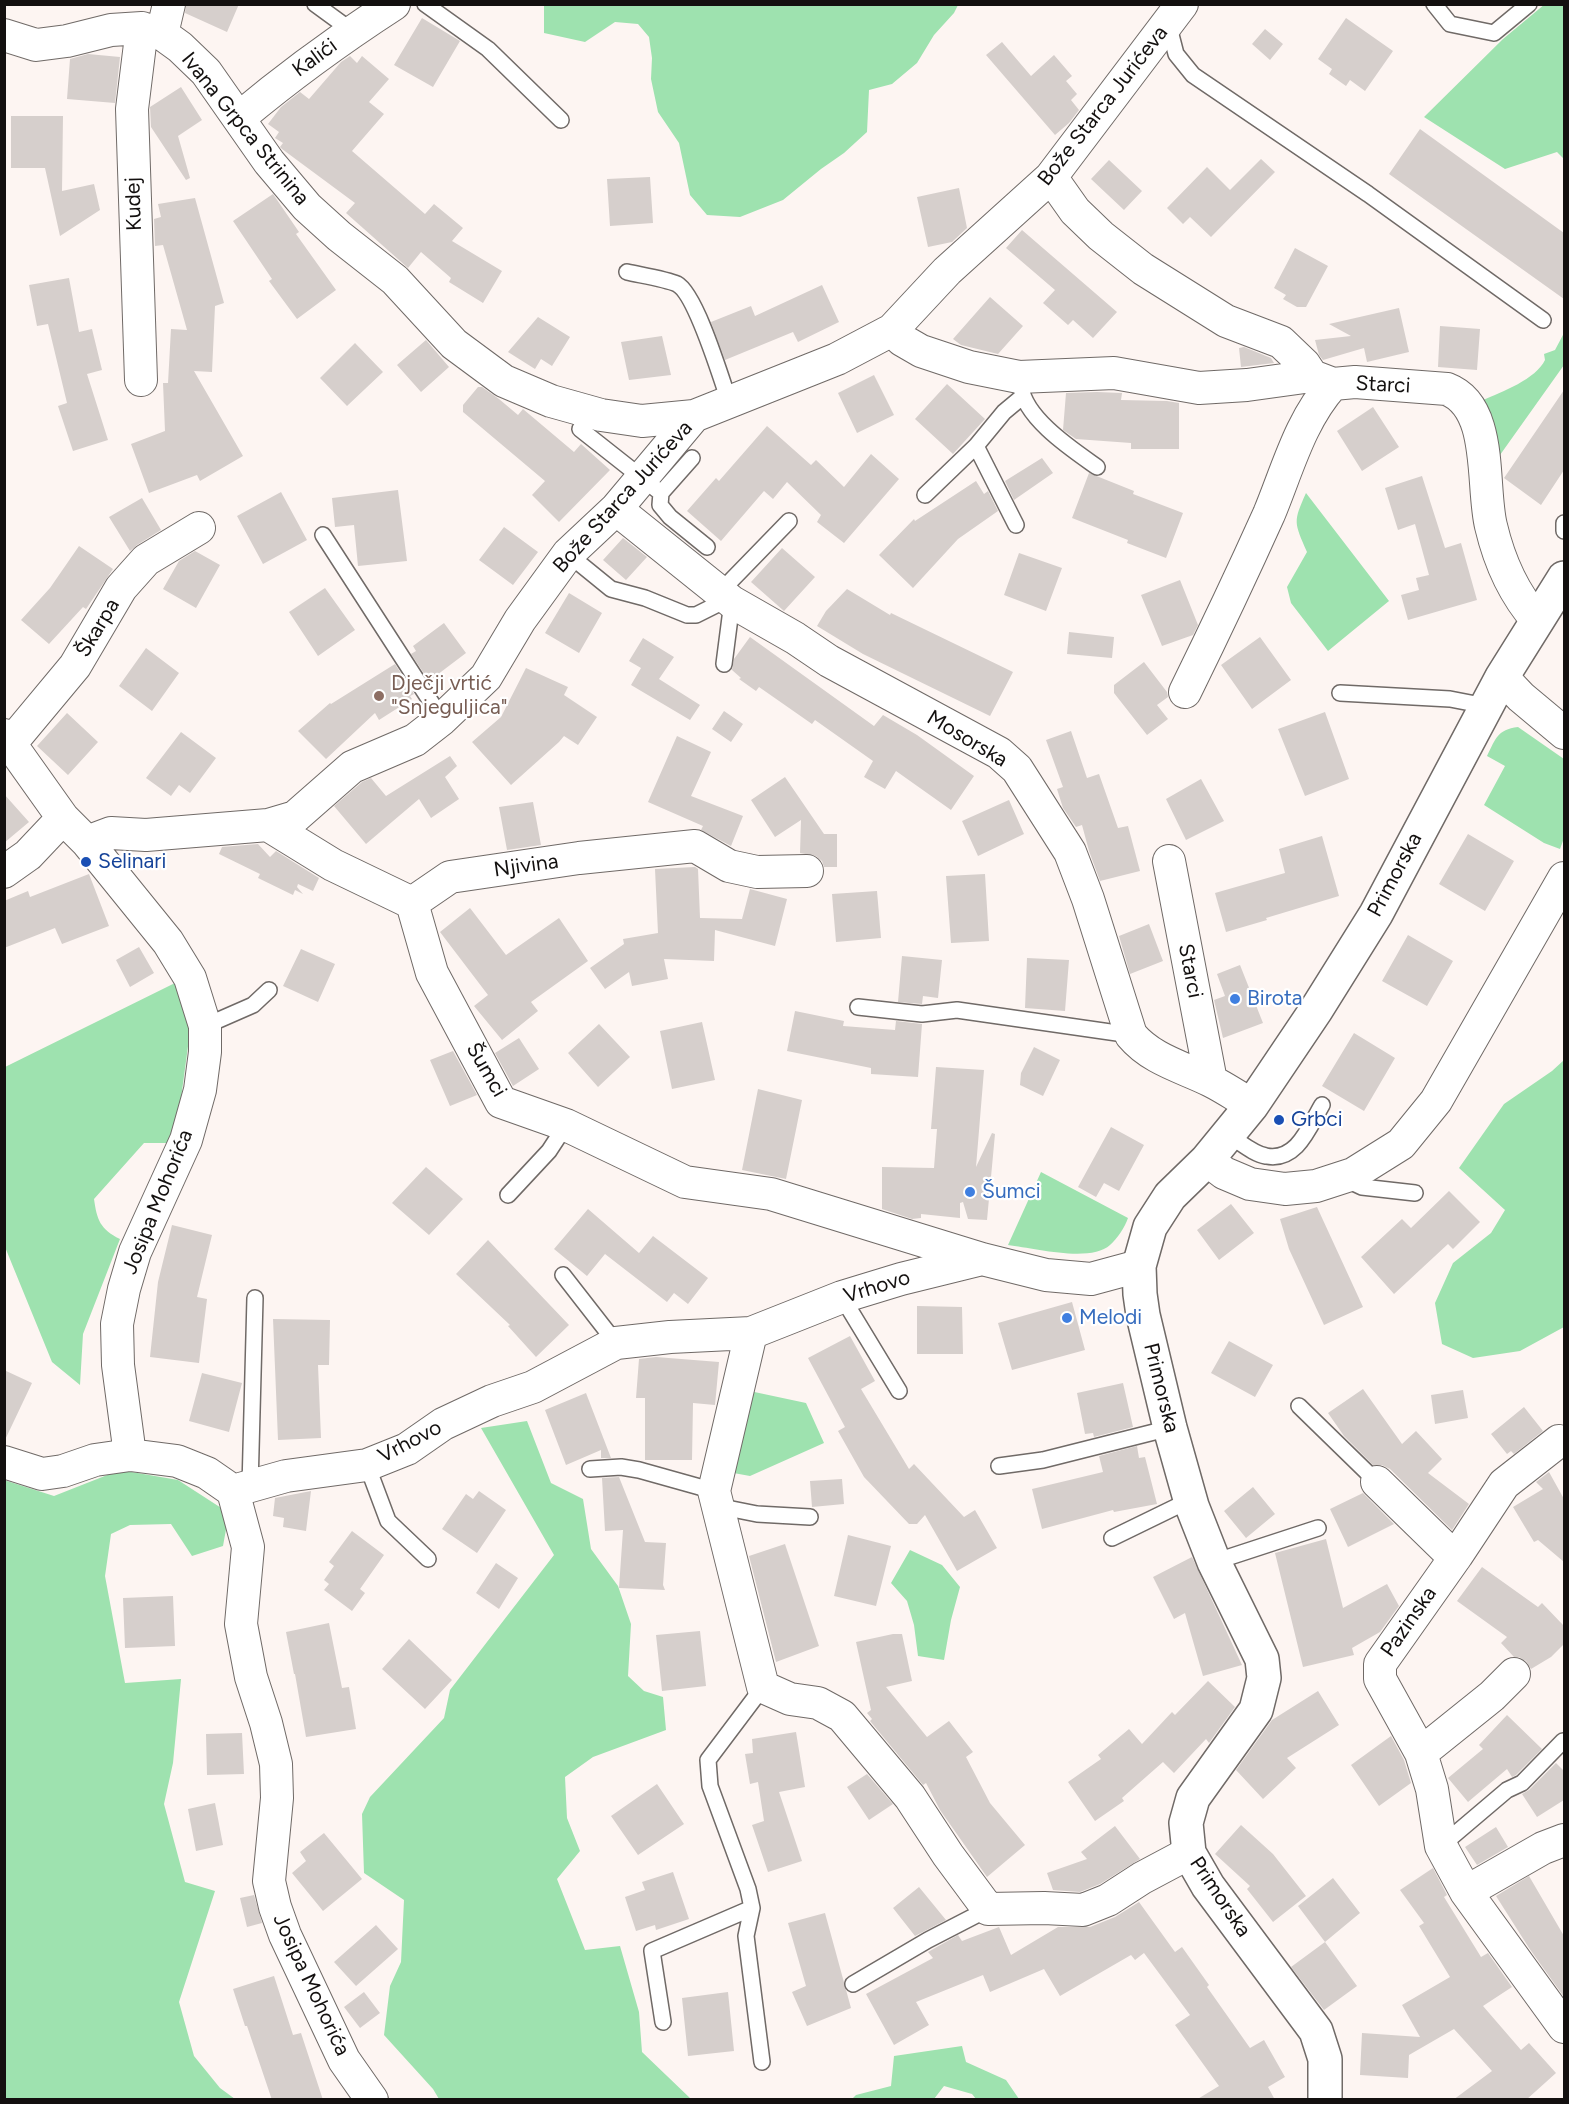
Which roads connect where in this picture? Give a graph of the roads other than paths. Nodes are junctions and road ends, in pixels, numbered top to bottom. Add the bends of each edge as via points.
1 (315, 4) edge
2 (394, 4) edge
3 (425, 4) edge
4 (1434, 4) edge
5 (1529, 4) edge
6 (1175, 14) edge
7 (157, 22) edge
8 (352, 31) junction
9 (4, 35) edge
10 (239, 117) junction
11 (561, 120) dead end
12 (1051, 177) junction
13 (627, 272) dead end
14 (1543, 320) dead end
15 (892, 330) junction
16 (141, 380) dead end
17 (1323, 380) junction
18 (1021, 387) junction
19 (729, 401) junction
20 (694, 417) junction
21 (580, 429) dead end
22 (976, 446) junction
23 (692, 458) dead end
24 (1097, 467) dead end
25 (652, 485) junction
26 (925, 495) dead end
27 (616, 508) junction
28 (789, 521) dead end
29 (1564, 523) edge
30 (1016, 525) dead end
31 (199, 528) dead end
32 (1564, 531) edge
33 (323, 535) dead end
34 (707, 547) dead end
35 (568, 554) junction
36 (1564, 578) edge
37 (727, 598) junction
38 (1537, 620) junction
39 (724, 664) dead end
40 (1502, 677) junction
41 (1185, 692) dead end
42 (1340, 693) dead end
43 (1486, 706) junction
44 (442, 719) junction
45 (1564, 733) edge
46 (7, 739) edge
47 (63, 818) junction
48 (282, 821) junction
49 (87, 842) junction
50 (1169, 861) dead end
51 (807, 871) dead end
52 (4, 873) edge
53 (1564, 878) edge
54 (412, 903) junction
55 (269, 990) dead end
56 (858, 1006) dead end
57 (205, 1026) junction
58 (1131, 1035) junction
59 (1211, 1081) junction
60 (1252, 1105) junction
61 (1322, 1105) dead end
62 (566, 1125) junction
63 (1228, 1135) junction
64 (1207, 1160) junction
65 (1342, 1178) junction
66 (1415, 1193) dead end
67 (508, 1195) dead end
68 (982, 1259) junction
69 (1139, 1266) junction
70 (562, 1275) dead end
71 (842, 1297) junction
72 (255, 1298) dead end
73 (751, 1333) junction
74 (616, 1343) junction
75 (899, 1391) dead end
76 (1299, 1406) dead end
77 (1170, 1428) junction
78 (1559, 1441) dead end
79 (130, 1455) junction
80 (4, 1462) edge
81 (367, 1465) junction
82 (999, 1466) dead end
83 (590, 1469) dead end
84 (1377, 1482) joint
85 (241, 1489) junction
86 (716, 1498) junction
87 (1190, 1500) junction
88 (810, 1518) dead end
89 (1318, 1528) dead end
90 (1112, 1538) dead end
91 (1455, 1558) junction
92 (429, 1559) dead end
93 (1214, 1562) junction
94 (1514, 1674) dead end
95 (763, 1688) junction
96 (1563, 1741) edge
97 (1421, 1753) junction
98 (1564, 1840) edge
99 (1441, 1846) junction
100 (1189, 1853) junction
101 (1466, 1892) junction
102 (752, 1908) junction
103 (988, 1909) junction
104 (853, 1984) dead end
105 (663, 2022) dead end
106 (1564, 2026) edge
107 (762, 2062) dead end
108 (372, 2100) edge
109 (1325, 2100) edge

1 - 8 lane
2 - 8 street, Kalići
3 - 11 lane via 488,49
4 - 5 lane via 1450,24 1494,33
6 - 12 street, Bože Starca Jurićeva
6 - 14 lane via 1176,54 1193,75
7 - 9 street via 36,45
7 - 10 street, Ivana Grpca Strinina via 206,72
7 - 16 street, Kudej via 132,109
8 - 10 street, Kalići
10 - 20 street, Ivana Grpca Strinina via 269,162 307,207 395,280 453,345 504,381 551,401 601,415 642,421
12 - 15 street, Bože Starca Jurićeva via 947,271
12 - 17 street via 1075,211 1126,256 1226,321 1281,342
13 - 19 lane via 678,284 708,340
15 - 18 street via 921,351
15 - 19 street, Bože Starca Jurićeva via 837,359
17 - 18 street via 1199,388 1114,373
17 - 38 street, Starci via 1447,389 1462,398 1476,420 1482,443 1487,505 1499,554 1525,607
17 - 41 street, Starci via 1321,397
18 - 22 lane
18 - 24 lane via 1040,420
19 - 20 street, Bože Starca Jurićeva
20 - 25 street, Bože Starca Jurićeva
21 - 25 lane
22 - 26 lane
22 - 30 lane
23 - 25 lane
25 - 27 street, Bože Starca Jurićeva
25 - 34 lane via 670,517
27 - 35 street, Bože Starca Jurićeva
27 - 37 street, Mosorska
28 - 37 lane
29 - 32 lane
31 - 46 street, Škarpa via 146,560 121,588 75,666
33 - 44 lane
35 - 37 lane via 611,589 687,615 696,615
35 - 44 street, Bože Starca Jurićeva via 520,620 486,677
36 - 38 street, Primorska
37 - 39 lane
37 - 58 street, Mosorska via 829,661 999,753 1017,769 1070,852
38 - 40 street, Primorska
40 - 43 street, Primorska
40 - 45 street
42 - 43 lane via 1450,699
43 - 60 street, Primorska via 1376,914
44 - 48 street, Bože Starca Jurićeva via 415,740 352,766
46 - 47 street, Josipa Mohorića
47 - 49 street, Josipa Mohorića
47 - 52 street
48 - 49 street via 146,835 111,833
48 - 54 street via 333,865
49 - 57 street, Josipa Mohorića via 168,942 190,978
50 - 59 street, Starci
51 - 54 street, Njivina via 757,872 729,866 695,846 450,877
53 - 65 street via 1436,1101 1401,1144
54 - 62 street, Šumci via 432,973 501,1102
55 - 57 lane via 254,1005
56 - 58 lane via 922,1014 957,1010
57 - 79 street, Josipa Mohorića via 200,1090 186,1140 135,1252 117,1324 118,1365
58 - 59 street via 1138,1044 1170,1064
59 - 60 street
60 - 63 street, Primorska
61 - 63 lane via 1298,1146 1289,1153 1262,1155
62 - 67 lane via 549,1151
62 - 68 street, Šumci via 685,1182 771,1194
63 - 64 street, Primorska
64 - 65 street via 1224,1173 1250,1184 1285,1189
64 - 69 street, Primorska via 1170,1196 1150,1227
65 - 66 lane via 1362,1187
68 - 69 street, Vrhovo via 1046,1275 1091,1279
68 - 71 street, Vrhovo
69 - 77 street, Primorska via 1143,1315
70 - 74 lane
71 - 73 street, Vrhovo
71 - 75 lane
72 - 85 lane
73 - 74 street, Vrhovo
73 - 86 street
74 - 81 street, Vrhovo via 533,1387 443,1424 407,1449
76 - 84 lane
77 - 82 lane via 1043,1460
77 - 87 street, Primorska
78 - 91 street, Pazinska via 1504,1484
79 - 80 street via 42,1474
79 - 85 street via 177,1461
81 - 85 street, Vrhovo via 286,1476
81 - 92 lane, Vrhovo via 388,1521
83 - 86 lane via 639,1470
84 - 91 street
85 - 108 street, Josipa Mohorića via 248,1547 241,1624 251,1677 276,1764 277,1798 269,1881 285,1935 344,2060
86 - 88 lane via 758,1514
86 - 95 street
87 - 90 lane
87 - 93 street, Primorska
89 - 93 lane
91 - 97 street, Pazinska via 1380,1664 1380,1679
93 - 100 street, Primorska via 1262,1659 1264,1678 1256,1710 1193,1798 1186,1823
94 - 97 street
95 - 102 lane via 708,1760 710,1786
95 - 103 street via 790,1699 818,1703 842,1716 910,1797
96 - 99 lane via 1522,1783 1507,1790
97 - 99 street, Pazinska via 1432,1789
98 - 101 street
99 - 101 street, Pazinska
100 - 103 street via 1108,1900 1083,1910
100 - 109 street, Primorska via 1208,1886 1316,2031 1325,2059
101 - 106 street, Pazinska
102 - 105 lane via 652,1951
102 - 107 lane via 746,1936
103 - 104 lane

